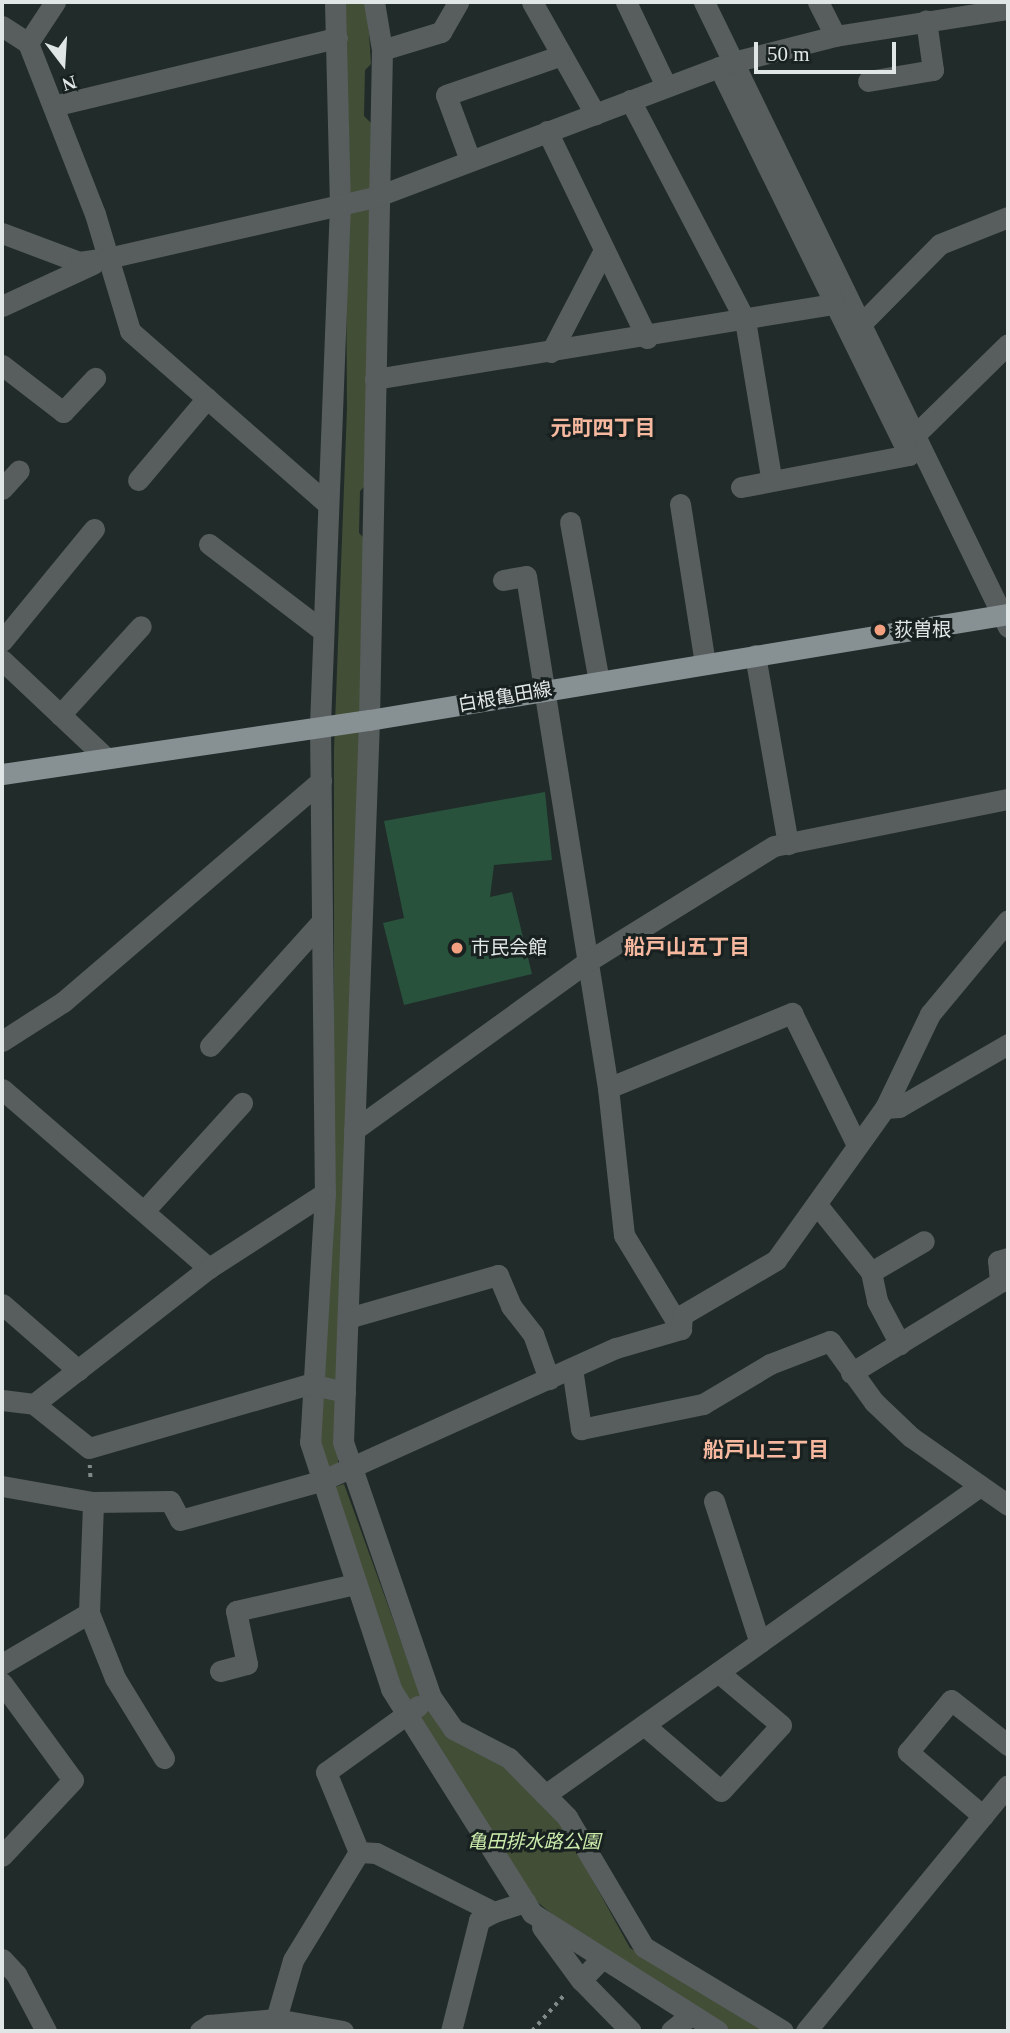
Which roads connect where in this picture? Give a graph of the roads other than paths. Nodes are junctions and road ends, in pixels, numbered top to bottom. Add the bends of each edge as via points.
1 (55, 2) edge
2 (335, 2) edge
3 (374, 2) edge
4 (458, 2) edge
5 (533, 2) edge
6 (626, 2) edge
7 (704, 2) edge
8 (818, 2) edge
9 (1008, 9) edge
10 (934, 13) edge
11 (2, 26) edge
12 (835, 36) junction
13 (337, 38) junction
14 (28, 43) junction
15 (382, 50) junction
16 (559, 56) junction
17 (726, 64) junction
18 (868, 81) dead end
19 (666, 86) junction
20 (630, 100) junction
21 (53, 106) junction
22 (595, 114) junction
23 (547, 131) junction
24 (470, 160) junction
25 (378, 196) junction
26 (340, 204) junction
27 (1008, 217) edge
28 (2, 233) edge
29 (604, 250) junction
30 (108, 258) junction
31 (834, 304) junction
32 (2, 306) edge
33 (745, 320) junction
34 (861, 324) junction
35 (647, 338) junction
36 (1008, 344) edge
37 (551, 352) junction
38 (2, 365) edge
39 (95, 378) dead end
40 (375, 379) junction
41 (207, 398) junction
42 (917, 433) junction
43 (19, 470) dead end
44 (771, 477) junction
45 (138, 480) dead end
46 (741, 487) dead end
47 (2, 489) edge
48 (325, 502) junction
49 (680, 504) dead end
50 (570, 522) dead end
51 (94, 529) dead end
52 (209, 544) dead end
53 (503, 580) dead end
54 (1006, 619) edge
55 (141, 626) dead end
56 (322, 630) junction
57 (2, 641) edge
58 (755, 656) junction
59 (2, 660) edge
60 (705, 664) junction
61 (599, 681) junction
62 (546, 690) junction
63 (60, 715) junction
64 (369, 720) junction
65 (320, 725) junction
66 (104, 756) junction
67 (2, 774) edge
68 (321, 781) junction
69 (1008, 799) edge
70 (788, 844) junction
71 (1008, 920) edge
72 (322, 921) junction
73 (590, 960) junction
74 (2, 1041) edge
75 (1008, 1044) edge
76 (210, 1046) dead end
77 (608, 1088) junction
78 (2, 1089) edge
79 (242, 1103) dead end
80 (885, 1108) junction
81 (354, 1130) junction
82 (856, 1143) junction
83 (325, 1193) junction
84 (818, 1206) junction
85 (144, 1211) junction
86 (924, 1241) dead end
87 (1008, 1258) edge
88 (209, 1268) junction
89 (871, 1272) junction
90 (2, 1304) edge
91 (348, 1318) junction
92 (681, 1329) junction
93 (900, 1343) junction
94 (572, 1368) junction
95 (78, 1370) junction
96 (851, 1373) junction
97 (549, 1379) junction
98 (310, 1384) junction
99 (345, 1392) junction
100 (2, 1400) edge
101 (34, 1404) junction
102 (349, 1468) junction
103 (321, 1481) junction
104 (2, 1486) edge
105 (980, 1486) junction
106 (714, 1501) dead end
107 (93, 1502) junction
108 (1008, 1505) edge
109 (355, 1584) junction
110 (89, 1613) junction
111 (760, 1643) junction
112 (2, 1664) edge
113 (220, 1671) dead end
114 (718, 1672) junction
115 (2, 1683) edge
116 (431, 1697) junction
117 (406, 1714) junction
118 (644, 1725) junction
119 (1008, 1745) edge
120 (164, 1758) dead end
121 (1008, 1785) edge
122 (545, 1795) junction
123 (983, 1816) junction
124 (5, 1847) edge
125 (359, 1852) junction
126 (529, 1907) junction
127 (494, 1912) junction
128 (2, 1959) edge
129 (600, 1960) junction
130 (581, 1980) junction
131 (691, 2015) junction
132 (276, 2019) junction
133 (46, 2031) edge
134 (200, 2031) edge
135 (343, 2031) edge
136 (452, 2031) edge
137 (631, 2031) edge
138 (671, 2031) edge
139 (718, 2031) edge
140 (783, 2031) edge
141 (806, 2031) edge

1 - 14 street
2 - 13 street
3 - 15 street
4 - 15 street via 441,32
5 - 16 street
6 - 19 street
7 - 17 street
8 - 12 street
9 - 10 street
10 - 12 street
10 - 18 street via 933,70
11 - 14 street
12 - 17 street
13 - 21 street
13 - 26 street
14 - 21 street
15 - 25 street
16 - 22 street
16 - 24 street via 446,95
17 - 19 street
17 - 31 street
17 - 34 street
19 - 20 street
20 - 22 street
20 - 33 street
21 - 30 street
22 - 23 street
23 - 24 street
23 - 29 street
24 - 25 street
25 - 26 street
25 - 40 street
26 - 30 street
26 - 48 street
27 - 34 street via 940,244
28 - 30 street via 79,261
29 - 35 street
29 - 37 street
30 - 32 street
30 - 41 street via 130,331
31 - 33 street
31 - 44 street via 909,455
33 - 35 street
33 - 44 street
34 - 42 street
35 - 37 street
36 - 42 street
37 - 40 street
38 - 39 street via 62,412
40 - 64 street
41 - 45 street
41 - 48 street
42 - 54 street
43 - 47 street
44 - 46 street
48 - 56 street
49 - 60 street
50 - 61 street
51 - 57 street
52 - 56 street
53 - 62 street via 526,576
54 - 58 main road, 白根亀田線
55 - 63 street
56 - 65 street
58 - 60 main road, 白根亀田線
58 - 70 street
59 - 63 street
60 - 61 main road, 白根亀田線
61 - 62 main road, 白根亀田線
62 - 64 main road, 白根亀田線
62 - 73 street
63 - 66 street
64 - 65 main road, 白根亀田線
64 - 81 street
65 - 66 main road, 白根亀田線
65 - 68 street
66 - 67 main road, 白根亀田線
68 - 72 street
68 - 74 street via 63,1002
69 - 70 street
70 - 73 street via 775,846
71 - 80 street via 930,1014
72 - 76 street
72 - 83 street
73 - 77 street
73 - 81 street
75 - 80 street via 899,1107
77 - 82 street via 792,1013
77 - 92 street via 624,1235
78 - 85 street
79 - 85 street
80 - 82 street
81 - 91 street
82 - 84 street
83 - 88 street
83 - 98 street
84 - 89 street
84 - 92 street via 776,1260 682,1315
85 - 88 street
86 - 89 street
87 - 93 street via 999,1261 1000,1282
88 - 95 street
89 - 93 street via 877,1301
90 - 95 street
91 - 97 street via 498,1275 511,1306 533,1334
91 - 99 street
92 - 94 street
93 - 96 street
94 - 96 street via 581,1429 703,1404 770,1364 830,1341
94 - 97 street
95 - 101 street
96 - 105 street via 911,1437
97 - 102 street
98 - 99 street
98 - 101 street via 89,1448
98 - 103 street via 310,1442
99 - 102 street via 343,1442
100 - 101 street
102 - 103 street
102 - 116 street
103 - 107 street via 180,1520 170,1501
103 - 109 street
104 - 107 street
105 - 108 street
105 - 111 street
106 - 111 street
107 - 110 street
109 - 113 street via 236,1612 247,1664
109 - 117 street via 391,1689
110 - 112 street
110 - 120 street via 115,1678
111 - 114 street
114 - 118 street
114 - 118 street via 781,1725 721,1791
115 - 124 street via 73,1780
116 - 117 street
116 - 122 street via 453,1729 509,1758
117 - 125 street via 326,1772
117 - 126 street
118 - 122 street
119 - 123 street via 951,1700 908,1752
121 - 123 street
122 - 140 street via 567,1817 644,1947
123 - 141 street
125 - 127 street via 376,1853
125 - 132 street via 293,1960
126 - 127 street
126 - 129 street
126 - 130 street
127 - 136 street via 480,1920
128 - 133 street via 16,1974
129 - 130 street
129 - 131 street
130 - 137 street
131 - 138 street
131 - 139 street
132 - 134 street via 209,2025
132 - 135 street

